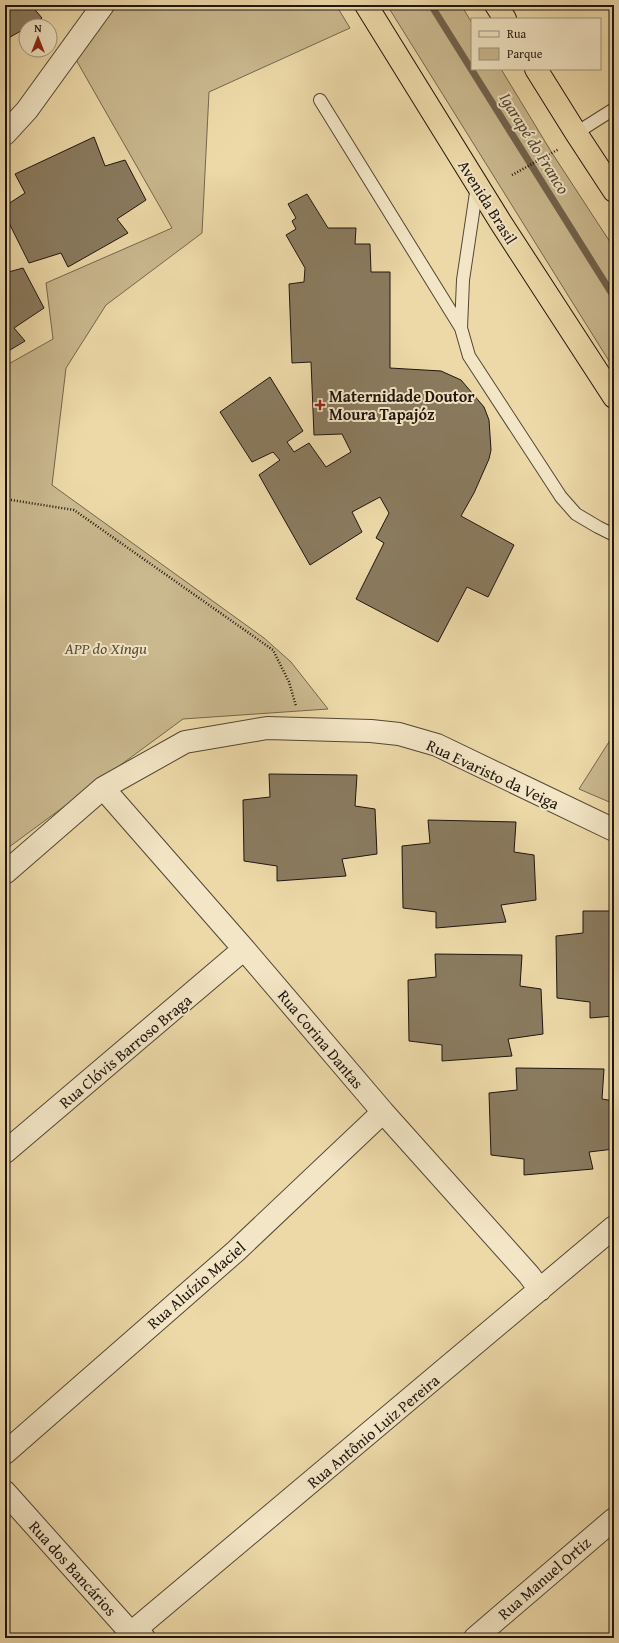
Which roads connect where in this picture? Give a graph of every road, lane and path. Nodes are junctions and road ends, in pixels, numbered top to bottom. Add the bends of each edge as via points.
1 (103, 5) edge
2 (366, 5) edge
3 (496, 5) edge
4 (504, 18) edge
5 (536, 70) edge
6 (320, 100) dead end
7 (614, 109) edge
8 (5, 134) edge
9 (569, 140) junction
10 (512, 175) dead end
11 (477, 184) junction
12 (614, 191) edge
13 (461, 328) junction
14 (614, 397) edge
15 (5, 499) edge
16 (614, 535) edge
17 (302, 729) junction
18 (103, 788) junction
19 (614, 830) edge
20 (5, 873) edge
21 (244, 949) junction
22 (383, 1112) junction
23 (5, 1152) edge
24 (614, 1227) edge
25 (540, 1290) junction
26 (5, 1453) edge
27 (5, 1492) edge
28 (614, 1519) edge
29 (138, 1636) edge
30 (475, 1638) edge

1 - 8 street via 27,110
2 - 11 highway, Avenida Brasil
3 - 4 highway
5 - 9 highway
6 - 13 lane
7 - 9 lane
9 - 10 path
9 - 12 highway
11 - 13 lane via 463,280
11 - 14 highway, Avenida Brasil
13 - 16 lane via 469,356 561,497 576,514
15 - 17 path via 74,510 273,650 289,682
17 - 18 street, Rua Evaristo da Veiga via 267,728 185,742
17 - 19 street, Rua Evaristo da Veiga via 398,734 437,745
18 - 20 street, Rua Evaristo da Veiga
18 - 21 street, Rua Corina Dantas
21 - 22 street, Rua Corina Dantas
21 - 23 street, Rua Clóvis Barroso Braga
22 - 25 street, Rua Corina Dantas
22 - 26 street, Rua Aluízio Maciel via 236,1251
24 - 25 street, Rua Antônio Luiz Pereira
25 - 29 street, Rua Antônio Luiz Pereira
27 - 29 street, Rua dos Bancários
28 - 30 street, Rua Manuel Ortiz

